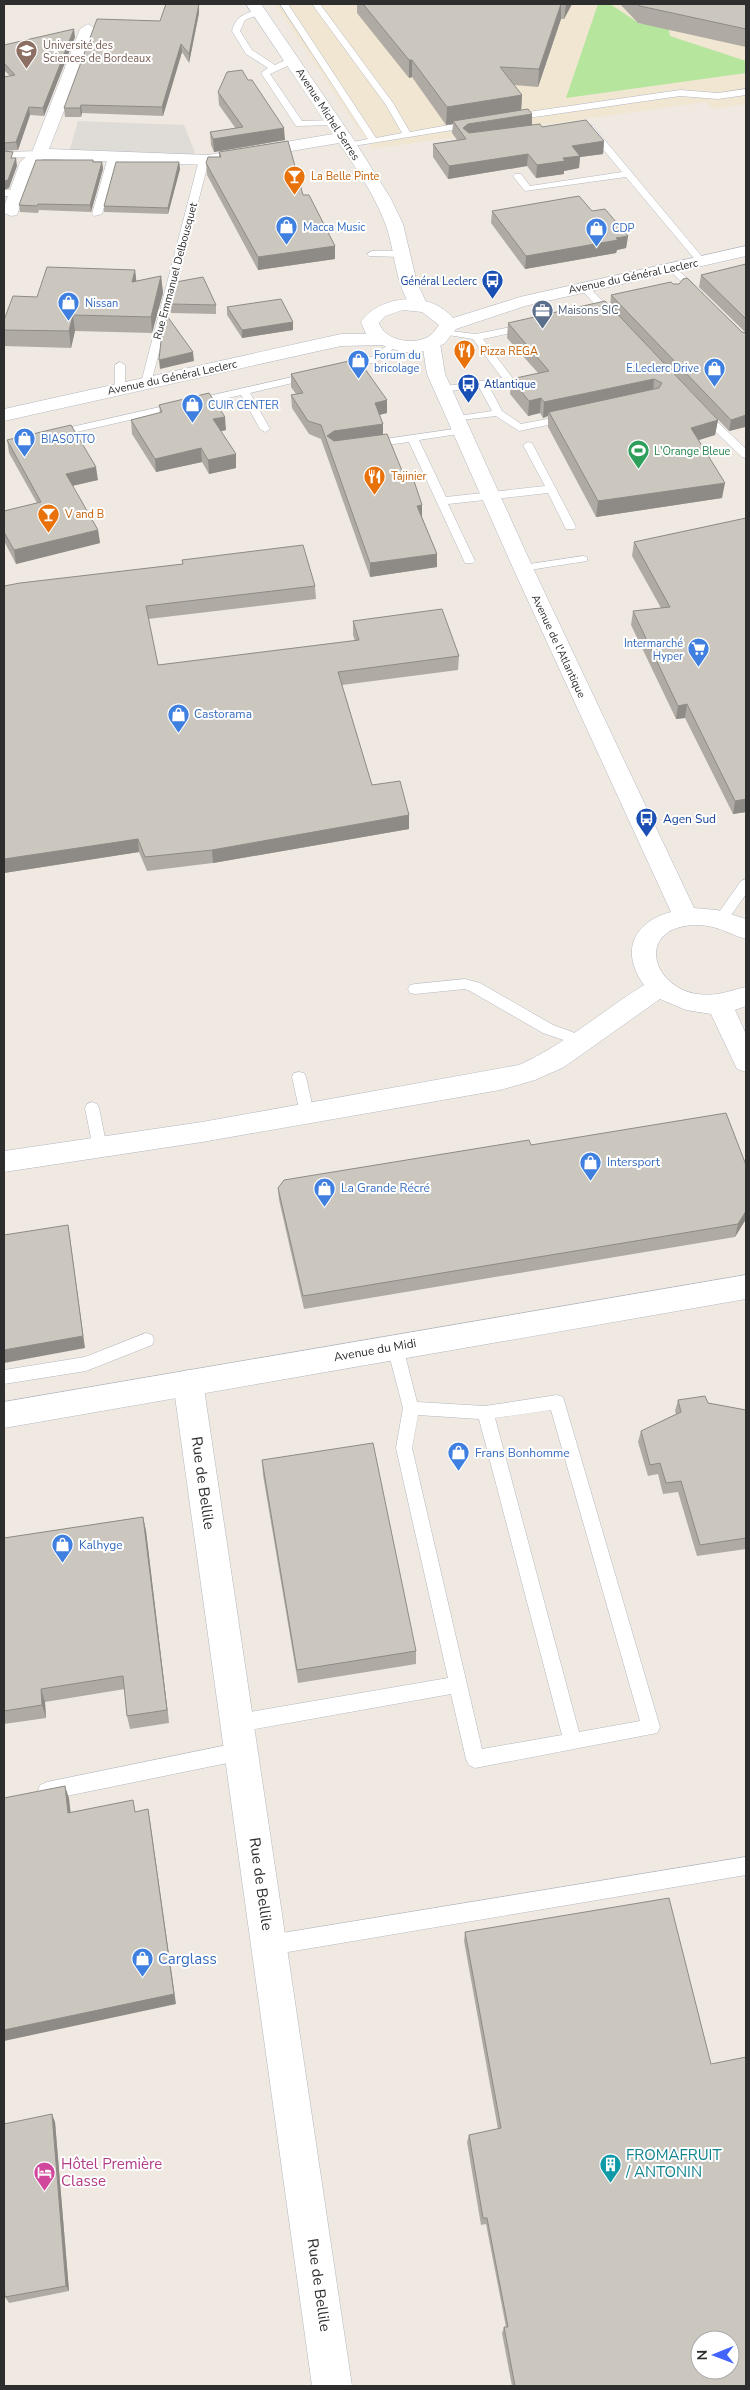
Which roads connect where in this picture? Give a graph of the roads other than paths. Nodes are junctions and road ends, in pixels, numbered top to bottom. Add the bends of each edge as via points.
1 (284, 4) edge
2 (316, 4) edge
3 (257, 8) edge
4 (88, 29) dead end
5 (293, 60) junction
6 (274, 68) junction
7 (746, 92) edge
8 (503, 119) edge
9 (484, 122) edge
10 (335, 123) junction
11 (584, 124) edge
12 (407, 135) junction
13 (374, 140) junction
14 (347, 141) junction
15 (39, 154) junction
16 (4, 155) edge
17 (113, 157) junction
18 (204, 160) junction
19 (628, 174) junction
20 (518, 176) edge
21 (10, 193) edge
22 (11, 211) dead end
23 (97, 214) dead end
24 (745, 253) edge
25 (372, 254) dead end
26 (402, 254) junction
27 (700, 261) junction
28 (669, 273) junction
29 (407, 287) junction
30 (584, 287) junction
31 (706, 300) edge
32 (520, 302) junction
33 (391, 307) junction
34 (428, 309) junction
35 (615, 318) edge
36 (370, 323) junction
37 (539, 324) edge
38 (442, 333) junction
39 (476, 337) junction
40 (341, 340) junction
41 (393, 343) junction
42 (120, 365) dead end
43 (440, 381) junction
44 (146, 383) junction
45 (483, 384) junction
46 (120, 389) junction
47 (244, 391) junction
48 (692, 403) edge
49 (498, 413) junction
50 (4, 415) edge
51 (576, 416) edge
52 (459, 425) junction
53 (265, 429) dead end
54 (42, 436) edge
55 (413, 438) junction
56 (360, 445) edge
57 (528, 445) dead end
58 (746, 455) edge
59 (552, 489) junction
60 (490, 495) junction
61 (442, 501) junction
62 (570, 527) dead end
63 (583, 560) dead end
64 (469, 561) dead end
65 (523, 568) junction
66 (746, 884) edge
67 (685, 916) junction
68 (722, 918) junction
69 (746, 930) edge
70 (660, 987) junction
71 (415, 990) dead end
72 (746, 996) edge
73 (720, 1004) junction
74 (581, 1041) junction
75 (746, 1062) edge
76 (299, 1077) dead end
77 (92, 1108) dead end
78 (307, 1113) junction
79 (100, 1148) junction
80 (4, 1162) edge
81 (746, 1287) edge
82 (146, 1340) dead end
83 (395, 1347) junction
84 (4, 1377) edge
85 (188, 1382) junction
86 (411, 1408) junction
87 (485, 1413) junction
88 (4, 1415) edge
89 (458, 1684) junction
90 (240, 1737) junction
91 (573, 1742) junction
92 (32, 1794) edge
93 (746, 1866) edge
94 (270, 1945) junction
95 (332, 2386) edge

1 - 13 lane
2 - 12 lane via 390,105
3 - 5 street, Avenue Michel Serres
3 - 6 lane via 238,22 236,31 248,52
4 - 15 street
5 - 6 lane
5 - 10 street, Avenue Michel Serres
6 - 10 lane via 265,73 299,124
7 - 8 lane via 718,96 680,93
9 - 12 lane
10 - 14 street, Avenue Michel Serres
11 - 19 lane
12 - 13 lane
13 - 14 lane
14 - 18 street
14 - 26 street, Avenue Michel Serres via 389,211
15 - 16 lane
15 - 17 street
15 - 21 street via 28,162
17 - 18 street
17 - 23 lane
18 - 44 lane, Rue Emmanuel Delbousquet
19 - 20 lane via 528,188
19 - 27 lane
21 - 22 street
24 - 27 street, Avenue du Général Leclerc
25 - 26 lane
26 - 29 street, Avenue Michel Serres
27 - 28 street, Avenue du Général Leclerc
28 - 30 street, Avenue du Général Leclerc
28 - 31 lane
29 - 33 street
29 - 34 street, Avenue Michel Serres
30 - 32 street, Avenue du Général Leclerc
30 - 35 lane
32 - 34 street, Avenue du Général Leclerc
32 - 38 street, Avenue du Général Leclerc
33 - 34 street, Avenue du Général Leclerc
33 - 36 street, Avenue du Général Leclerc via 374,316
34 - 38 street, Avenue Michel Serres
36 - 40 street, Avenue du Général Leclerc
36 - 41 street, Avenue de l'Atlantique via 370,329
37 - 39 lane
38 - 39 lane
38 - 41 street, Avenue du Général Leclerc
38 - 43 street, Avenue de l'Atlantique
39 - 45 lane via 509,380
40 - 41 street, Avenue du Général Leclerc
40 - 44 street, Avenue du Général Leclerc
41 - 43 street, Avenue de l'Atlantique
41 - 47 lane via 377,358
42 - 46 lane
43 - 45 lane
43 - 52 street, Avenue de l'Atlantique
44 - 46 street, Avenue du Général Leclerc
45 - 49 lane
46 - 50 street, Avenue du Général Leclerc
47 - 53 lane
47 - 54 lane
48 - 58 lane
49 - 51 lane via 519,428
49 - 52 lane
52 - 55 lane
52 - 60 street, Avenue de l'Atlantique
55 - 56 lane
55 - 61 lane
57 - 59 lane
59 - 60 lane
59 - 62 lane
60 - 61 lane
60 - 65 street, Avenue de l'Atlantique
61 - 64 lane
63 - 65 lane
65 - 67 street, Avenue de l'Atlantique
66 - 68 lane
67 - 68 street
67 - 70 street via 667,922 653,932 645,945 643,959 648,974
68 - 69 street
70 - 73 street via 688,1001
70 - 74 street
71 - 74 lane via 464,984 548,1029
72 - 73 street
73 - 75 street
74 - 78 street via 555,1060 500,1080
76 - 78 lane
77 - 79 lane
78 - 79 street
79 - 80 street
81 - 83 street, Avenue du Midi
82 - 84 lane via 86,1364
83 - 85 street, Avenue du Midi
83 - 86 lane
85 - 88 street, Avenue du Midi
85 - 90 street, Rue de Bellile
86 - 87 lane
86 - 89 lane via 404,1448
87 - 91 lane
87 - 91 lane via 557,1402 652,1727
89 - 90 lane
89 - 91 lane via 474,1759
90 - 92 lane
90 - 94 street, Rue de Bellile
93 - 94 lane
94 - 95 street, Rue de Bellile

